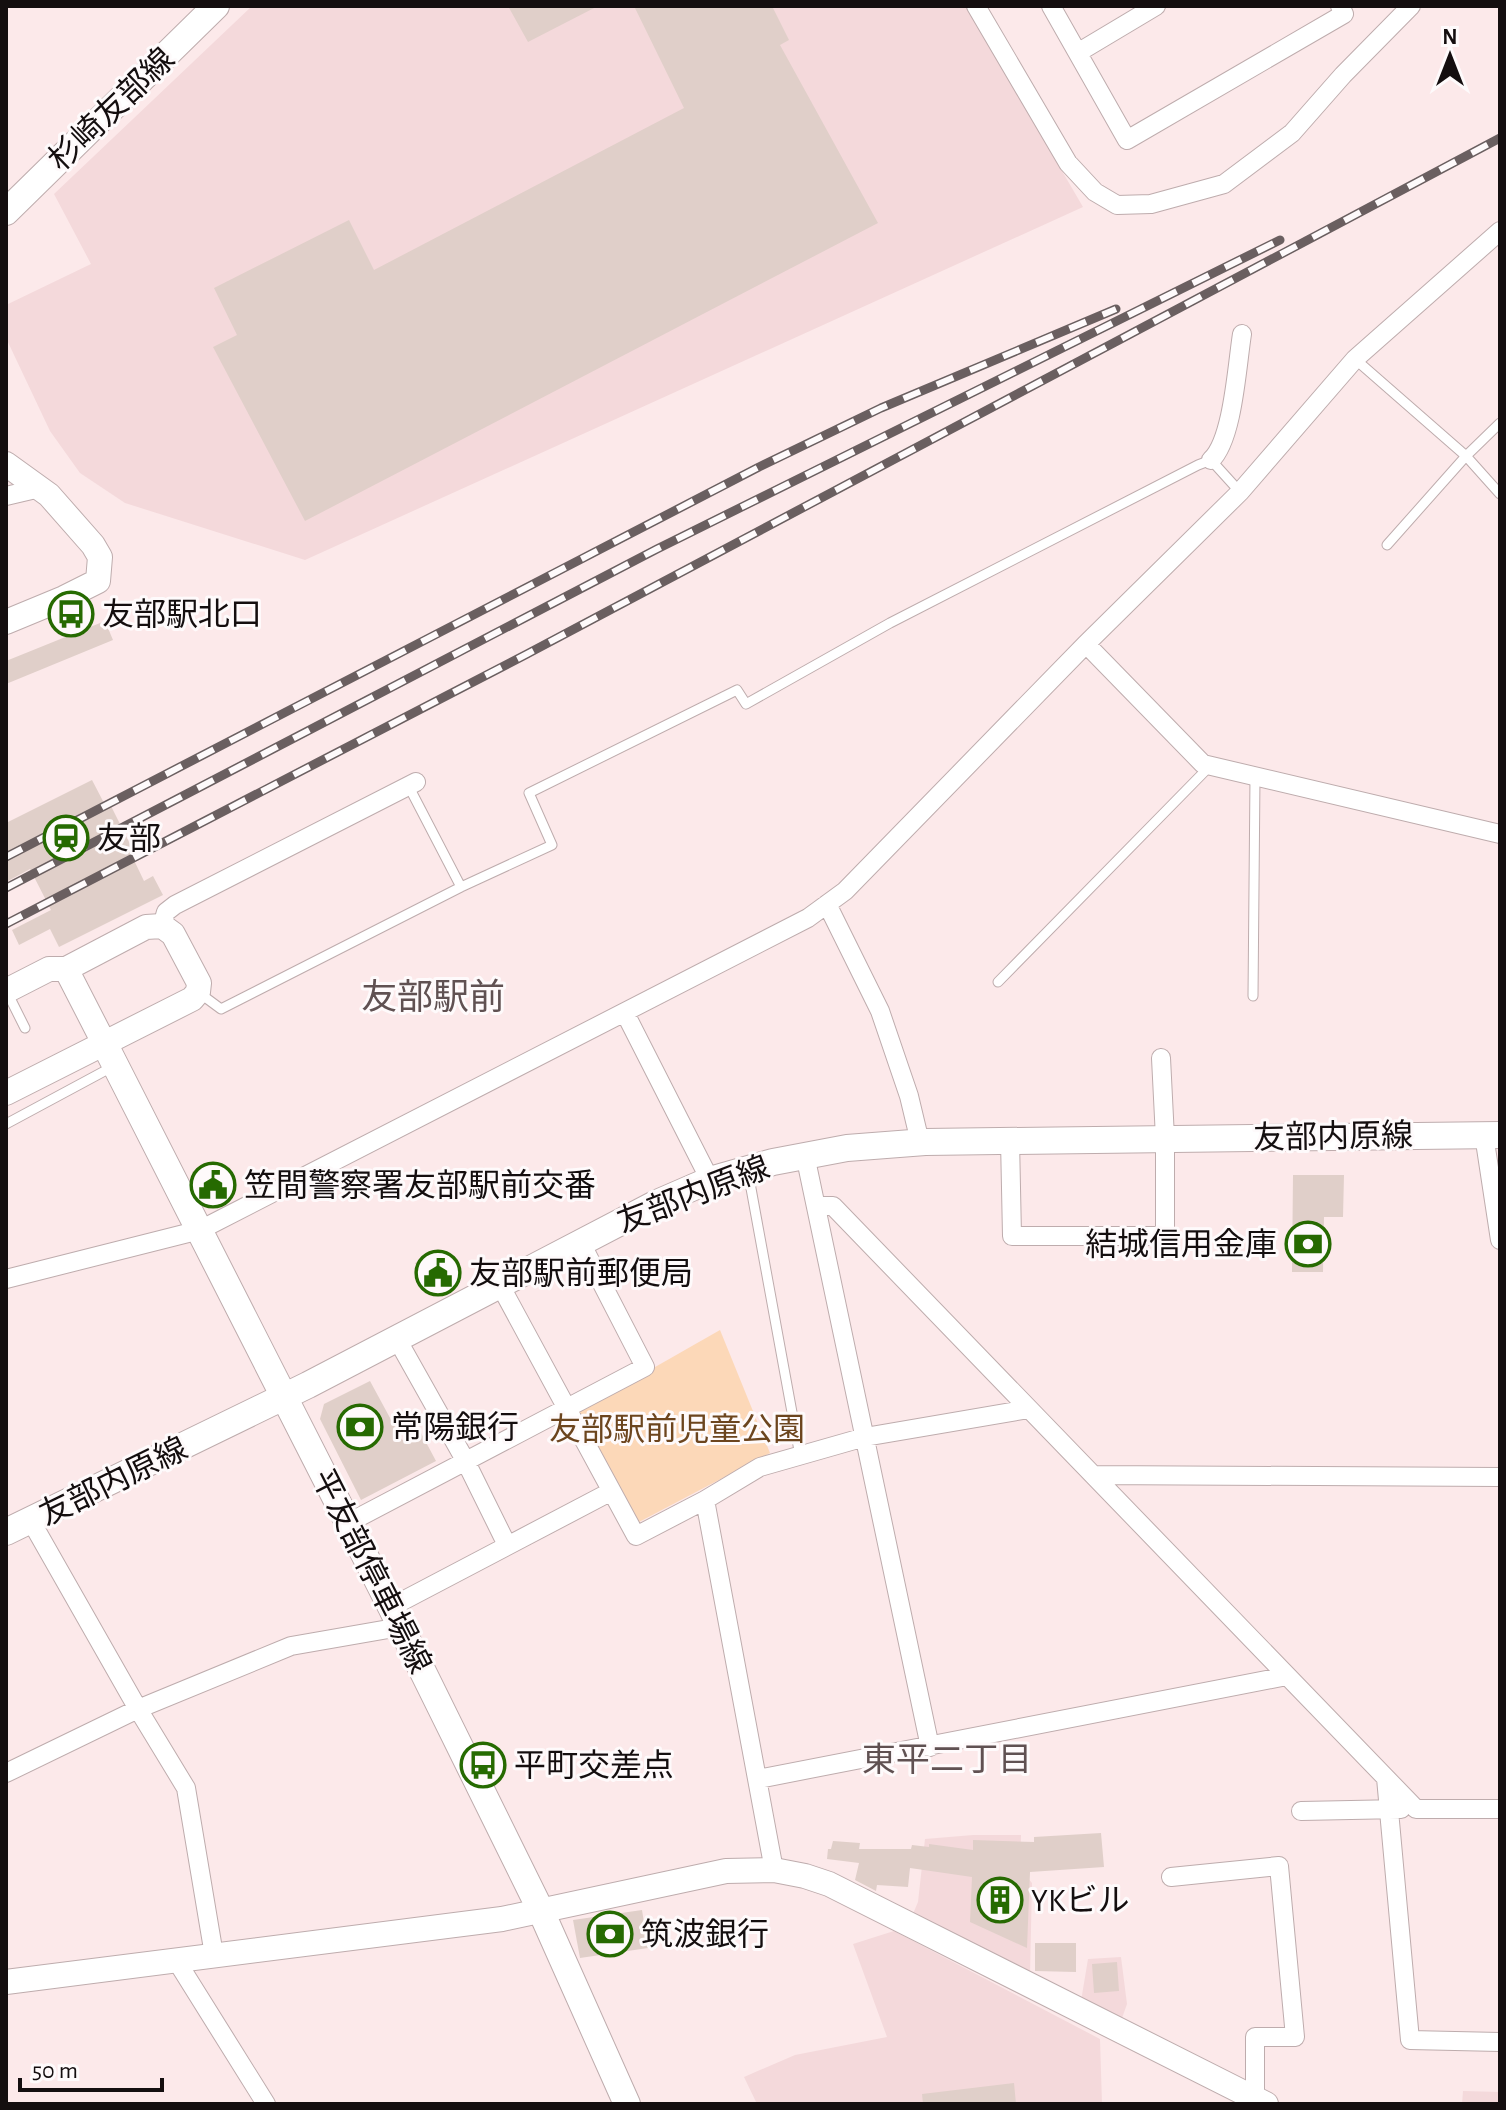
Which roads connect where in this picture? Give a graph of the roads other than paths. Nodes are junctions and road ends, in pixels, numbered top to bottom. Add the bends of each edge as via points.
1 (216, 6) edge
2 (976, 6) edge
3 (1051, 6) edge
4 (1156, 6) edge
5 (1340, 6) edge
6 (1411, 6) edge
7 (1079, 52) junction
8 (6, 212) edge
9 (1500, 231) edge
10 (1242, 334) dead end
11 (1355, 359) junction
12 (1500, 423) edge
13 (1466, 456) junction
14 (1211, 460) junction
15 (6, 464) edge
16 (40, 488) junction
17 (1240, 492) junction
18 (1500, 494) edge
19 (6, 496) edge
20 (1387, 545) dead end
21 (6, 622) edge
22 (1086, 644) junction
23 (1210, 766) junction
24 (1255, 777) junction
25 (412, 784) joint
26 (1500, 834) edge
27 (461, 887) junction
28 (827, 904) junction
29 (162, 926) junction
30 (66, 969) junction
31 (998, 982) dead end
32 (6, 991) edge
33 (198, 992) junction
34 (1253, 996) dead end
35 (625, 1013) junction
36 (25, 1028) dead end
37 (109, 1055) junction
38 (1161, 1058) dead end
39 (6, 1093) edge
40 (6, 1124) edge
41 (1492, 1135) edge
42 (1165, 1138) junction
43 (1010, 1140) junction
44 (920, 1142) junction
45 (805, 1155) junction
46 (748, 1169) junction
47 (710, 1180) junction
48 (817, 1206) junction
49 (200, 1230) junction
50 (1500, 1240) edge
51 (580, 1241) junction
52 (6, 1279) edge
53 (500, 1285) junction
54 (397, 1339) junction
55 (285, 1397) junction
56 (565, 1409) junction
57 (1029, 1409) junction
58 (865, 1437) junction
59 (800, 1456) junction
60 (465, 1460) junction
61 (1093, 1475) junction
62 (1500, 1477) edge
63 (610, 1492) junction
64 (705, 1500) junction
65 (31, 1521) junction
66 (348, 1523) junction
67 (6, 1532) edge
68 (507, 1545) junction
69 (396, 1617) junction
70 (1287, 1676) junction
71 (138, 1709) junction
72 (930, 1747) junction
73 (6, 1773) edge
74 (1386, 1778) junction
75 (758, 1779) junction
76 (1388, 1809) junction
77 (1416, 1809) junction
78 (1500, 1809) edge
79 (1301, 1811) dead end
80 (774, 1870) junction
81 (1171, 1877) dead end
82 (540, 1909) junction
83 (214, 1955) junction
84 (176, 1960) junction
85 (6, 1982) edge
86 (1500, 2042) edge
87 (1260, 2101) edge
88 (266, 2104) edge
89 (627, 2104) edge

1 - 8 main road, 杉崎友部線
2 - 6 street via 1068,163 1095,192 1117,205 1151,204 1224,184 1292,133
3 - 7 street
4 - 7 street
5 - 7 street via 1344,14 1127,140
9 - 11 street
10 - 14 street via 1226,434
11 - 13 lane
11 - 17 street
12 - 13 lane
13 - 18 lane
13 - 20 lane
14 - 17 lane
14 - 27 lane via 890,623 746,704 737,690 529,793 552,845
15 - 16 street
16 - 19 street
16 - 21 street via 93,545 100,557 98,581
17 - 22 street
22 - 23 street
22 - 28 street
23 - 24 street
23 - 31 lane
24 - 26 street
24 - 34 lane
25 - 27 lane
25 - 29 street via 175,905
27 - 33 lane via 221,1009
28 - 35 street
28 - 44 street via 880,1011
29 - 30 street via 146,927
29 - 33 street via 173,934 199,983
30 - 32 street via 49,969
30 - 37 street
32 - 36 lane
33 - 37 street
35 - 47 street
35 - 49 street
37 - 39 street
37 - 40 lane
37 - 49 main road, 平友部停車場線
38 - 42 street
41 - 42 main road, 友部内原線
41 - 50 street
42 - 43 main road, 友部内原線
42 - 43 street via 1165,1236 1012,1236
43 - 44 main road, 友部内原線
44 - 45 main road, 友部内原線
45 - 46 main road, 友部内原線
45 - 48 street
46 - 47 main road, 友部内原線
46 - 59 lane
47 - 51 main road, 友部内原線
48 - 57 street via 833,1206
48 - 58 street
49 - 52 street
49 - 55 main road, 平友部停車場線
51 - 53 main road, 友部内原線
51 - 56 street via 645,1367
53 - 54 main road, 友部内原線
53 - 56 street
54 - 55 main road, 友部内原線
54 - 60 street
55 - 65 main road, 友部内原線
55 - 66 main road, 平友部停車場線
56 - 60 street
56 - 63 street
57 - 58 street
57 - 61 street
58 - 59 street
58 - 72 street
59 - 64 street via 760,1467
60 - 66 street
60 - 68 street
61 - 62 street
61 - 70 street
63 - 64 street via 636,1536
63 - 68 street
64 - 75 street
65 - 67 main road, 友部内原線
65 - 71 street
66 - 69 main road, 平友部停車場線
68 - 69 street
69 - 71 street via 291,1646
69 - 82 main road, 平友部停車場線
70 - 72 street
70 - 74 street
71 - 73 street
71 - 83 street via 186,1788
72 - 75 street
74 - 76 street
74 - 77 street
75 - 80 street
76 - 77 street
76 - 79 street
76 - 86 street via 1410,2040
77 - 78 street
80 - 82 street via 726,1871
80 - 87 street via 829,1884
81 - 87 street via 1279,1866 1295,2037 1255,2037
82 - 83 street via 502,1919
82 - 89 main road, 平友部停車場線
83 - 84 street
84 - 85 street
84 - 88 street

